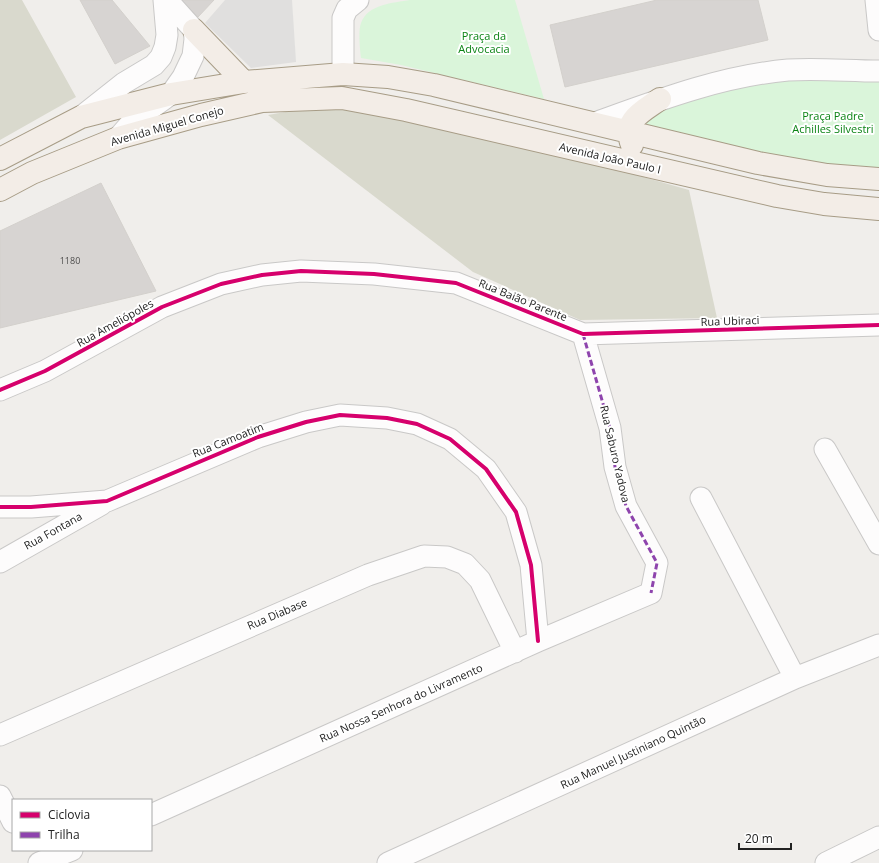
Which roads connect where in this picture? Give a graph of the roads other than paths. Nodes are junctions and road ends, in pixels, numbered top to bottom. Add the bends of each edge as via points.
1 (164, 0) edge
2 (167, 0) edge
3 (358, 0) edge
4 (876, 0) edge
5 (194, 30) junction
6 (879, 30) edge
7 (879, 72) edge
8 (343, 74) junction
9 (244, 82) junction
10 (171, 94) junction
11 (342, 98) joint
12 (660, 99) junction
13 (81, 117) junction
14 (595, 123) junction
15 (628, 132) junction
16 (118, 138) junction
17 (0, 159) edge
18 (647, 166) junction
19 (879, 179) edge
20 (0, 190) edge
21 (879, 209) edge
22 (456, 283) joint
23 (879, 325) edge
24 (582, 334) junction
25 (0, 390) edge
26 (825, 449) dead end
27 (701, 498) dead end
28 (107, 501) junction
29 (0, 507) edge
30 (879, 544) edge
31 (0, 562) edge
32 (651, 593) joint
33 (538, 641) junction
34 (879, 645) edge
35 (515, 652) junction
36 (795, 678) junction
37 (0, 735) edge
38 (0, 796) edge
39 (152, 815) edge
40 (12, 820) edge
41 (879, 837) edge
42 (28, 851) edge
43 (69, 851) edge
44 (34, 863) edge
45 (39, 863) edge
46 (388, 863) edge
47 (826, 863) edge

1 - 13 street via 167,35 161,58
2 - 5 street
3 - 8 street via 347,9 343,18
4 - 6 street
5 - 9 main road
5 - 10 street via 193,56
7 - 12 street via 789,70 759,74
8 - 9 main road
8 - 14 main road via 388,76
9 - 10 main road
10 - 13 main road
10 - 16 street via 132,122
11 - 16 main road, Avenida Miguel Conejo via 262,101
11 - 18 main road, Avenida João Paulo I via 406,110
12 - 14 street
12 - 15 main road via 633,118
13 - 17 main road
14 - 15 main road
15 - 18 main road via 637,157
15 - 19 main road via 758,163 826,175
16 - 20 main road, Avenida Miguel Conejo via 32,173
18 - 21 main road, Avenida João Paulo I via 777,196
22 - 24 street, Rua Baião Parente
22 - 25 street, Rua Ameliópoles via 374,274 300,270 227,283 162,308 45,372
23 - 24 street, Rua Ubiraci
24 - 32 street, Rua Saburo Yadova via 610,428 615,467 626,506 657,563
26 - 30 street
27 - 36 street
28 - 29 street, Rua Camoatim
28 - 31 street, Rua Fontana
28 - 33 street, Rua Camoatim via 258,437 306,422 340,415 387,418 418,424 450,439 486,469 516,512 530,565
32 - 33 street, Rua Nossa Senhora do Livramento
33 - 35 street, Rua Nossa Senhora do Livramento
34 - 36 street, Rua Manuel Justiniano Quintão
35 - 37 street, Rua Diabase via 480,580 465,564 447,557 424,556 368,575
35 - 39 street, Rua Nossa Senhora do Livramento
36 - 46 street, Rua Manuel Justiniano Quintão
38 - 40 street
41 - 47 street
42 - 44 street
43 - 45 street

